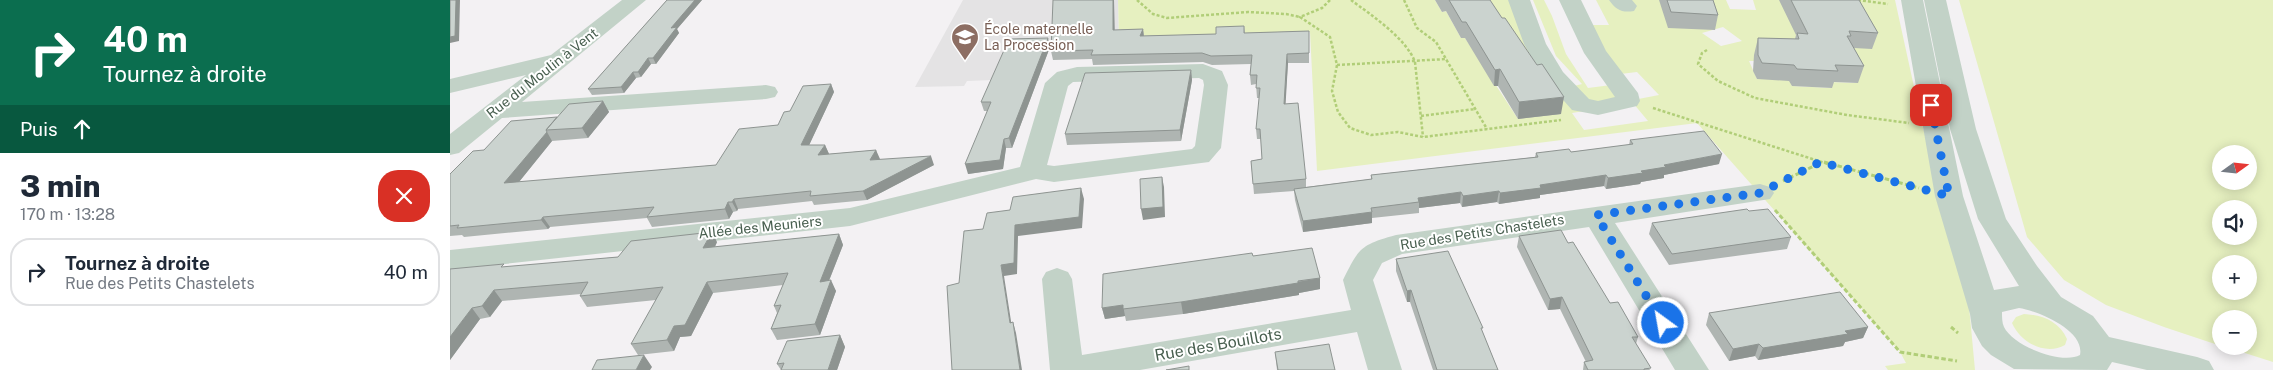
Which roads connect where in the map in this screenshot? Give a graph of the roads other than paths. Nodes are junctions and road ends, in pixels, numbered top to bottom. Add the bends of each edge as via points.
1 (635, 0) edge
2 (1519, 0) edge
3 (1570, 0) edge
4 (1912, 0) edge
5 (1935, 0) edge
6 (561, 59) junction
7 (450, 86) edge
8 (766, 92) dead end
9 (494, 111) junction
10 (450, 147) edge
11 (1036, 171) junction
12 (1760, 193) road end
13 (1596, 215) junction
14 (450, 260) edge
15 (1057, 279) dead end
16 (2049, 304) junction
17 (1986, 313) junction
18 (1370, 318) junction
19 (2001, 357) edge
20 (2082, 364) edge
21 (1067, 370) edge
22 (1385, 370) edge
23 (1692, 370) edge
24 (2060, 370) edge
25 (2197, 370) edge

1 - 6 street, Rue du Moulin à Vent
2 - 3 street via 1540,52 1554,76 1581,105 1598,108 1628,101 1626,93 1595,53
4 - 17 street via 1949,196
5 - 16 street via 1963,129 1992,219
6 - 7 street
6 - 9 street, Rue du Moulin à Vent
8 - 9 street
9 - 10 street, Rue du Moulin à Vent
11 - 11 street, Allée des Meuniers via 1054,174 1200,156 1208,148 1216,86 1214,76 1203,71 1077,74 1066,77 1057,83 1033,164
11 - 14 street, Allée des Meuniers via 850,217
12 - 13 street, Rue des Petits Chastelets
13 - 18 street, Rue des Petits Chastelets via 1396,245 1370,256 1358,280
13 - 23 street
15 - 21 street, Rue des Bouillots
16 - 17 street via 2015,298 1990,305
16 - 20 street via 2079,321 2090,332
17 - 19 street via 1986,323
18 - 21 street, Rue des Bouillots
18 - 22 street, Rue des Petits Chastelets
19 - 24 street via 2015,355
20 - 25 street via 2126,352

